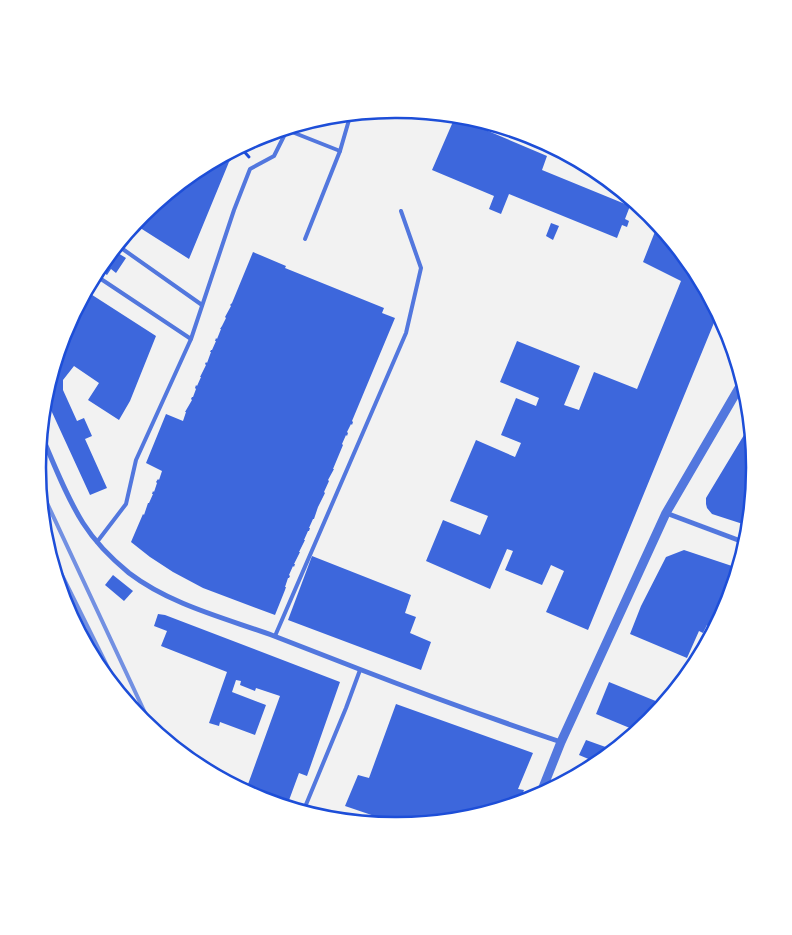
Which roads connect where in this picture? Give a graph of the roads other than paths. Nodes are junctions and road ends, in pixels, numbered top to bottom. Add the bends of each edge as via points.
1 (348, 121) edge
2 (295, 133) edge
3 (284, 136) edge
4 (340, 151) junction
5 (401, 211) dead end
6 (305, 239) dead end
7 (123, 249) edge
8 (101, 279) edge
9 (202, 305) junction
10 (191, 339) junction
11 (737, 390) edge
12 (47, 447) edge
13 (666, 513) junction
14 (738, 540) edge
15 (97, 542) junction
16 (275, 636) junction
17 (360, 670) junction
18 (561, 742) junction
19 (544, 784) edge
20 (306, 805) edge

1 - 4 lane
2 - 4 lane
3 - 9 lane via 274,156 250,169
4 - 6 lane
5 - 16 lane via 421,268 406,333
7 - 9 lane
8 - 10 lane
9 - 10 lane
10 - 15 lane via 136,460 126,504
11 - 13 street
12 - 15 street via 70,499
13 - 14 street
13 - 18 street
15 - 16 street via 153,589
16 - 17 street
17 - 18 street
17 - 20 lane
18 - 19 street

